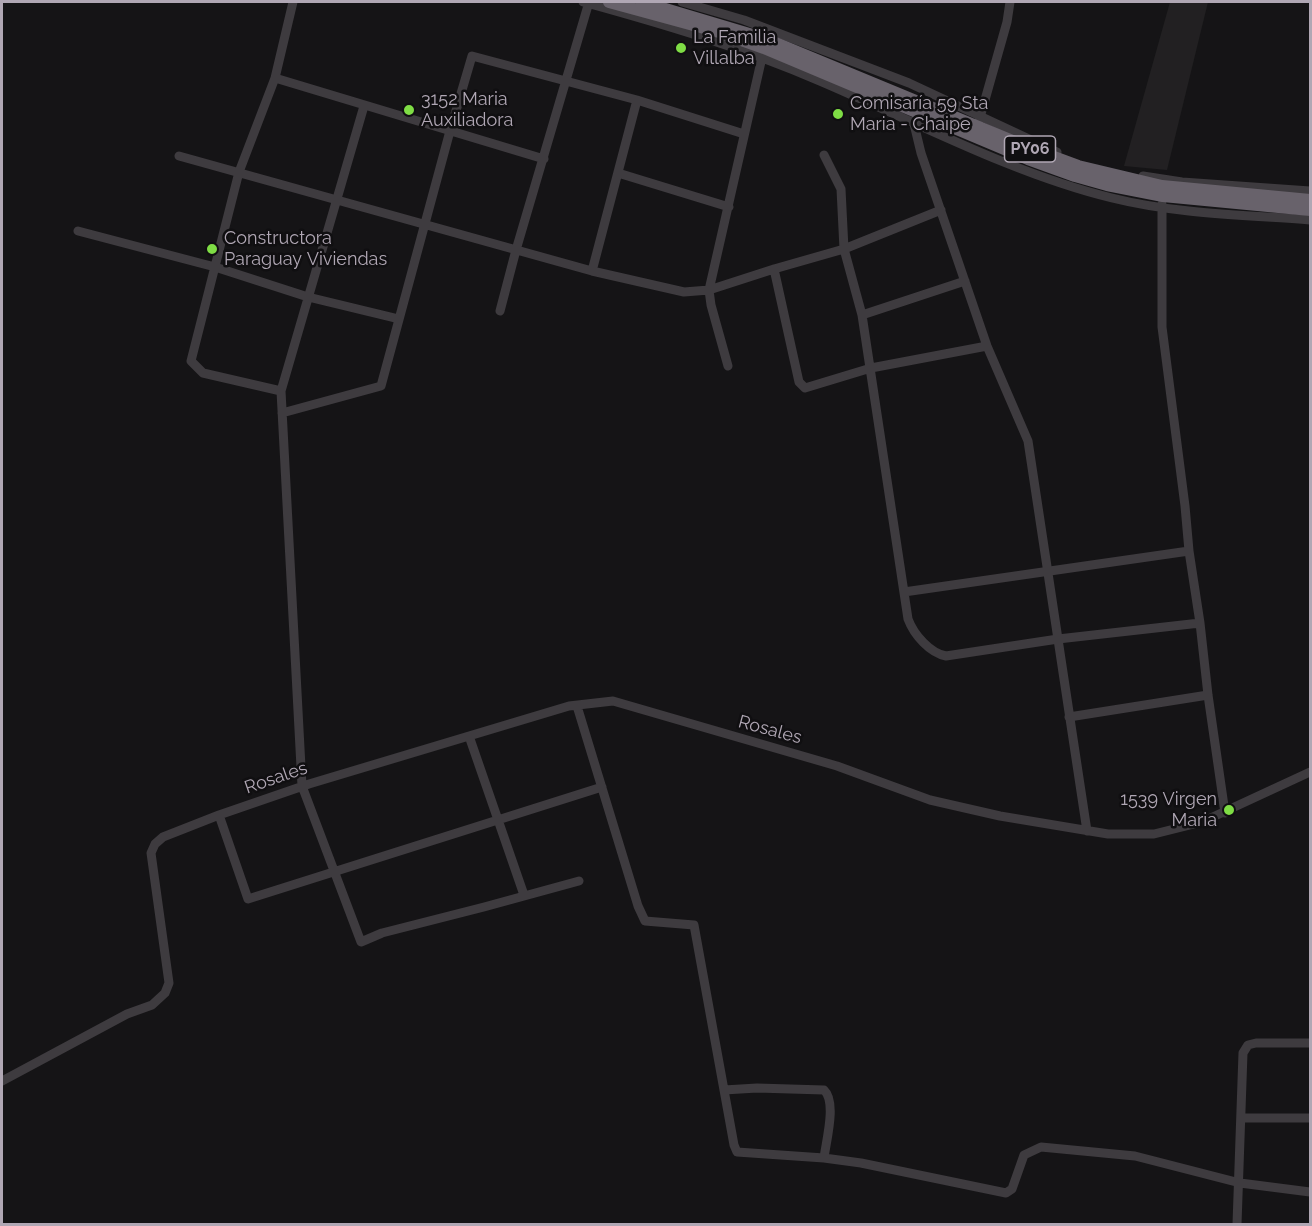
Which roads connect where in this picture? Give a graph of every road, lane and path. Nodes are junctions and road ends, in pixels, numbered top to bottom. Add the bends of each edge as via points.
1 (293, 2) edge
2 (587, 2) edge
3 (609, 2) edge
4 (642, 2) edge
5 (682, 2) edge
6 (1010, 2) edge
7 (765, 44) junction
8 (275, 78) junction
9 (565, 81) junction
10 (637, 100) junction
11 (364, 106) junction
12 (902, 106) junction
13 (916, 118) junction
14 (979, 123) junction
15 (450, 131) junction
16 (744, 134) junction
17 (1014, 153) junction
18 (824, 155) dead end
19 (179, 156) dead end
20 (544, 159) junction
21 (239, 172) junction
22 (618, 173) junction
23 (1311, 191) edge
24 (336, 199) junction
25 (1311, 200) edge
26 (1163, 202) junction
27 (729, 207) junction
28 (941, 210) junction
29 (1311, 210) edge
30 (1311, 220) edge
31 (425, 225) junction
32 (78, 231) dead end
33 (844, 249) junction
34 (516, 250) junction
35 (215, 267) junction
36 (774, 269) junction
37 (592, 271) junction
38 (965, 281) junction
39 (709, 290) junction
40 (308, 297) junction
41 (500, 311) dead end
42 (862, 315) junction
43 (399, 319) junction
44 (987, 346) junction
45 (728, 366) dead end
46 (871, 368) junction
47 (281, 391) junction
48 (282, 413) junction
49 (1189, 551) junction
50 (1047, 572) junction
51 (904, 592) junction
52 (1200, 623) junction
53 (1058, 639) junction
54 (1208, 695) junction
55 (577, 706) junction
56 (1069, 717) junction
57 (469, 736) junction
58 (1311, 772) edge
59 (302, 786) junction
60 (602, 787) junction
61 (1225, 813) junction
62 (219, 815) junction
63 (498, 821) junction
64 (1087, 831) junction
65 (334, 871) junction
66 (579, 881) dead end
67 (524, 895) junction
68 (1311, 1043) edge
69 (2, 1081) edge
70 (724, 1090) junction
71 (1242, 1118) junction
72 (1311, 1118) edge
73 (824, 1158) junction
74 (1240, 1184) junction
75 (1311, 1192) edge
76 (1237, 1224) edge

1 - 8 street
2 - 7 street via 679,29
2 - 9 street
3 - 7 highway, PY06
4 - 7 highway, PY06
5 - 7 street via 744,20
6 - 14 street
7 - 12 highway, PY06
7 - 13 street via 817,80
7 - 14 highway, PY06
7 - 16 street
8 - 11 street
8 - 21 street
9 - 10 street
9 - 15 street via 472,56
9 - 20 street
10 - 16 street
10 - 22 street
11 - 15 street
11 - 24 street
12 - 13 highway, PY06
12 - 14 street via 916,106 973,130
13 - 17 highway, PY06
13 - 26 street via 1024,170 1111,198
13 - 28 street via 921,153
14 - 17 street
14 - 23 street via 1078,161 1126,173 1182,182
14 - 25 highway, PY06 via 1053,158 1134,181
15 - 20 street
15 - 31 street
16 - 27 street
17 - 26 highway, PY06
18 - 33 street via 841,189
19 - 21 street
20 - 34 street
21 - 24 street
21 - 35 street
22 - 27 street
22 - 37 street
24 - 31 street
24 - 40 street
26 - 29 highway, PY06
26 - 30 street
26 - 49 street via 1162,327
27 - 39 street
28 - 33 street
28 - 38 street
31 - 34 street
31 - 43 street
32 - 35 street
33 - 36 street
33 - 42 street
34 - 37 street
34 - 41 street
35 - 40 street
35 - 47 street via 191,361 203,373
36 - 39 street
36 - 46 street via 801,386 810,388
37 - 39 street via 684,292
38 - 42 street
38 - 44 street
39 - 45 street
40 - 43 street
40 - 47 street
42 - 46 street
43 - 48 street via 381,386
44 - 46 street
44 - 50 street via 1028,441
46 - 51 street
47 - 48 street
48 - 59 street
49 - 50 street
49 - 52 street
50 - 51 street
50 - 53 street
51 - 53 street via 910,626 938,654
52 - 53 street
52 - 54 street
53 - 56 street
54 - 56 street
54 - 61 street
55 - 57 street, Rosales
55 - 60 street
55 - 64 street, Rosales via 613,701 837,766 930,800
56 - 64 street
57 - 59 street, Rosales
57 - 63 street
58 - 61 street, Rosales
59 - 62 street, Rosales
59 - 65 street
60 - 63 street
60 - 70 street via 645,921 694,925
61 - 64 street, Rosales via 1154,834
62 - 65 street via 248,899
62 - 69 street, Rosales via 163,837 151,853 168,982 165,993 152,1005 127,1014
63 - 65 street
63 - 67 street
65 - 67 street via 361,942
66 - 67 street
68 - 71 street via 1248,1045 1243,1053
70 - 73 street via 737,1152
70 - 73 street via 824,1090 831,1105
71 - 72 street
71 - 74 street
73 - 74 street via 1006,1193 1012,1189 1024,1155 1041,1147 1135,1156
74 - 75 street
74 - 76 street

